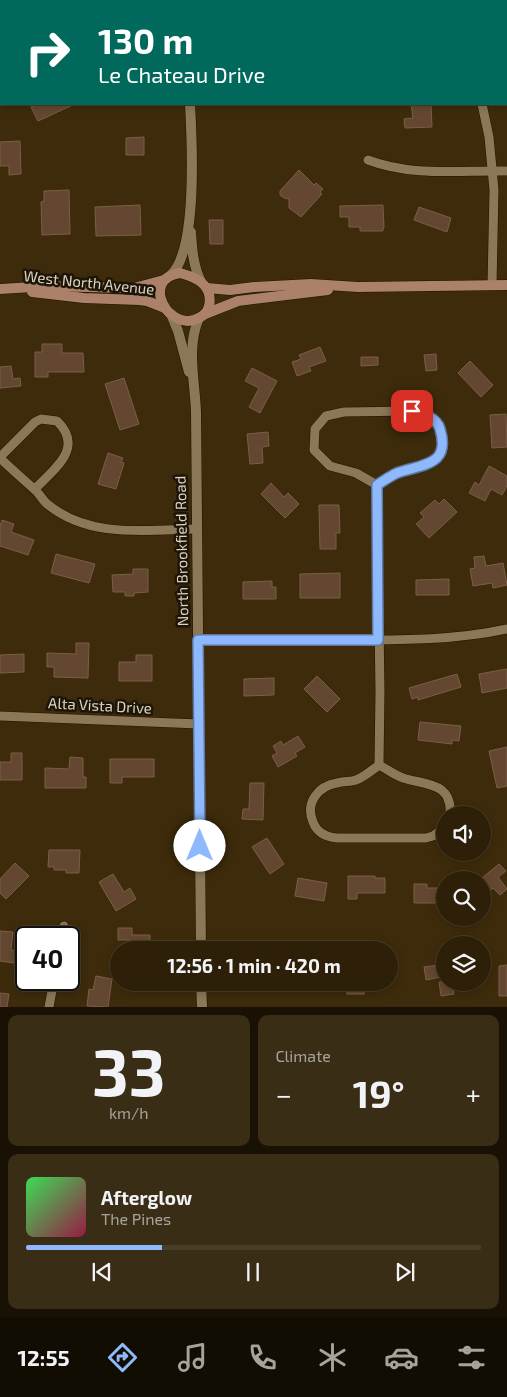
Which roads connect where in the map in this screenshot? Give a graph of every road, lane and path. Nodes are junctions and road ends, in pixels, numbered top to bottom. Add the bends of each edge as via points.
1 (190, 105) edge
2 (482, 105) edge
3 (368, 160) dead end
4 (493, 171) junction
5 (507, 171) edge
6 (189, 213) junction
7 (167, 277) junction
8 (204, 285) junction
9 (492, 285) junction
10 (507, 285) edge
11 (358, 287) junction
12 (4, 289) edge
13 (168, 311) junction
14 (202, 316) junction
15 (194, 392) junction
16 (0, 458) edge
17 (377, 485) junction
18 (35, 490) junction
19 (197, 529) junction
20 (507, 629) edge
21 (198, 640) junction
22 (378, 640) junction
23 (0, 716) edge
24 (199, 724) junction
25 (379, 765) junction
26 (449, 806) edge
27 (436, 834) edge
28 (201, 941) edge
29 (52, 991) edge
30 (202, 991) edge
31 (49, 1007) edge
32 (202, 1007) edge

1 - 6 street via 193,173
2 - 4 street
3 - 4 street via 403,169
4 - 5 street
4 - 9 street
6 - 7 street via 181,261
6 - 8 street via 192,254
7 - 8 main road via 185,274
7 - 12 main road, West North Avenue via 134,288 50,286
7 - 13 main road via 160,296
8 - 11 main road via 230,290 311,284
8 - 14 main road via 210,306
9 - 10 main road
9 - 11 main road
11 - 14 main road via 250,298
12 - 13 main road, West North Avenue via 147,301
13 - 14 main road via 182,320 190,321
13 - 15 street, North Brookfield Road via 178,331
14 - 15 street, North Brookfield Road via 193,337
15 - 19 street, North Brookfield Road
16 - 18 street
16 - 18 street via 35,422 41,419 58,421 68,435 67,451
17 - 17 street via 396,474 427,466 441,454 443,440 439,425 423,412 344,412 326,416 315,429 314,450 330,466 356,473
17 - 22 street
18 - 19 street via 45,503 91,527 116,530
19 - 21 street, North Brookfield Road
20 - 22 street via 438,639
21 - 22 street
21 - 24 street, North Brookfield Road
22 - 25 street
23 - 24 street, Alta Vista Drive
24 - 28 street, North Brookfield Road
25 - 26 street via 395,775 426,782 442,790
25 - 27 street via 356,780 327,785 318,791 310,808 314,825 321,833 337,838 426,838
29 - 31 street
30 - 32 street

